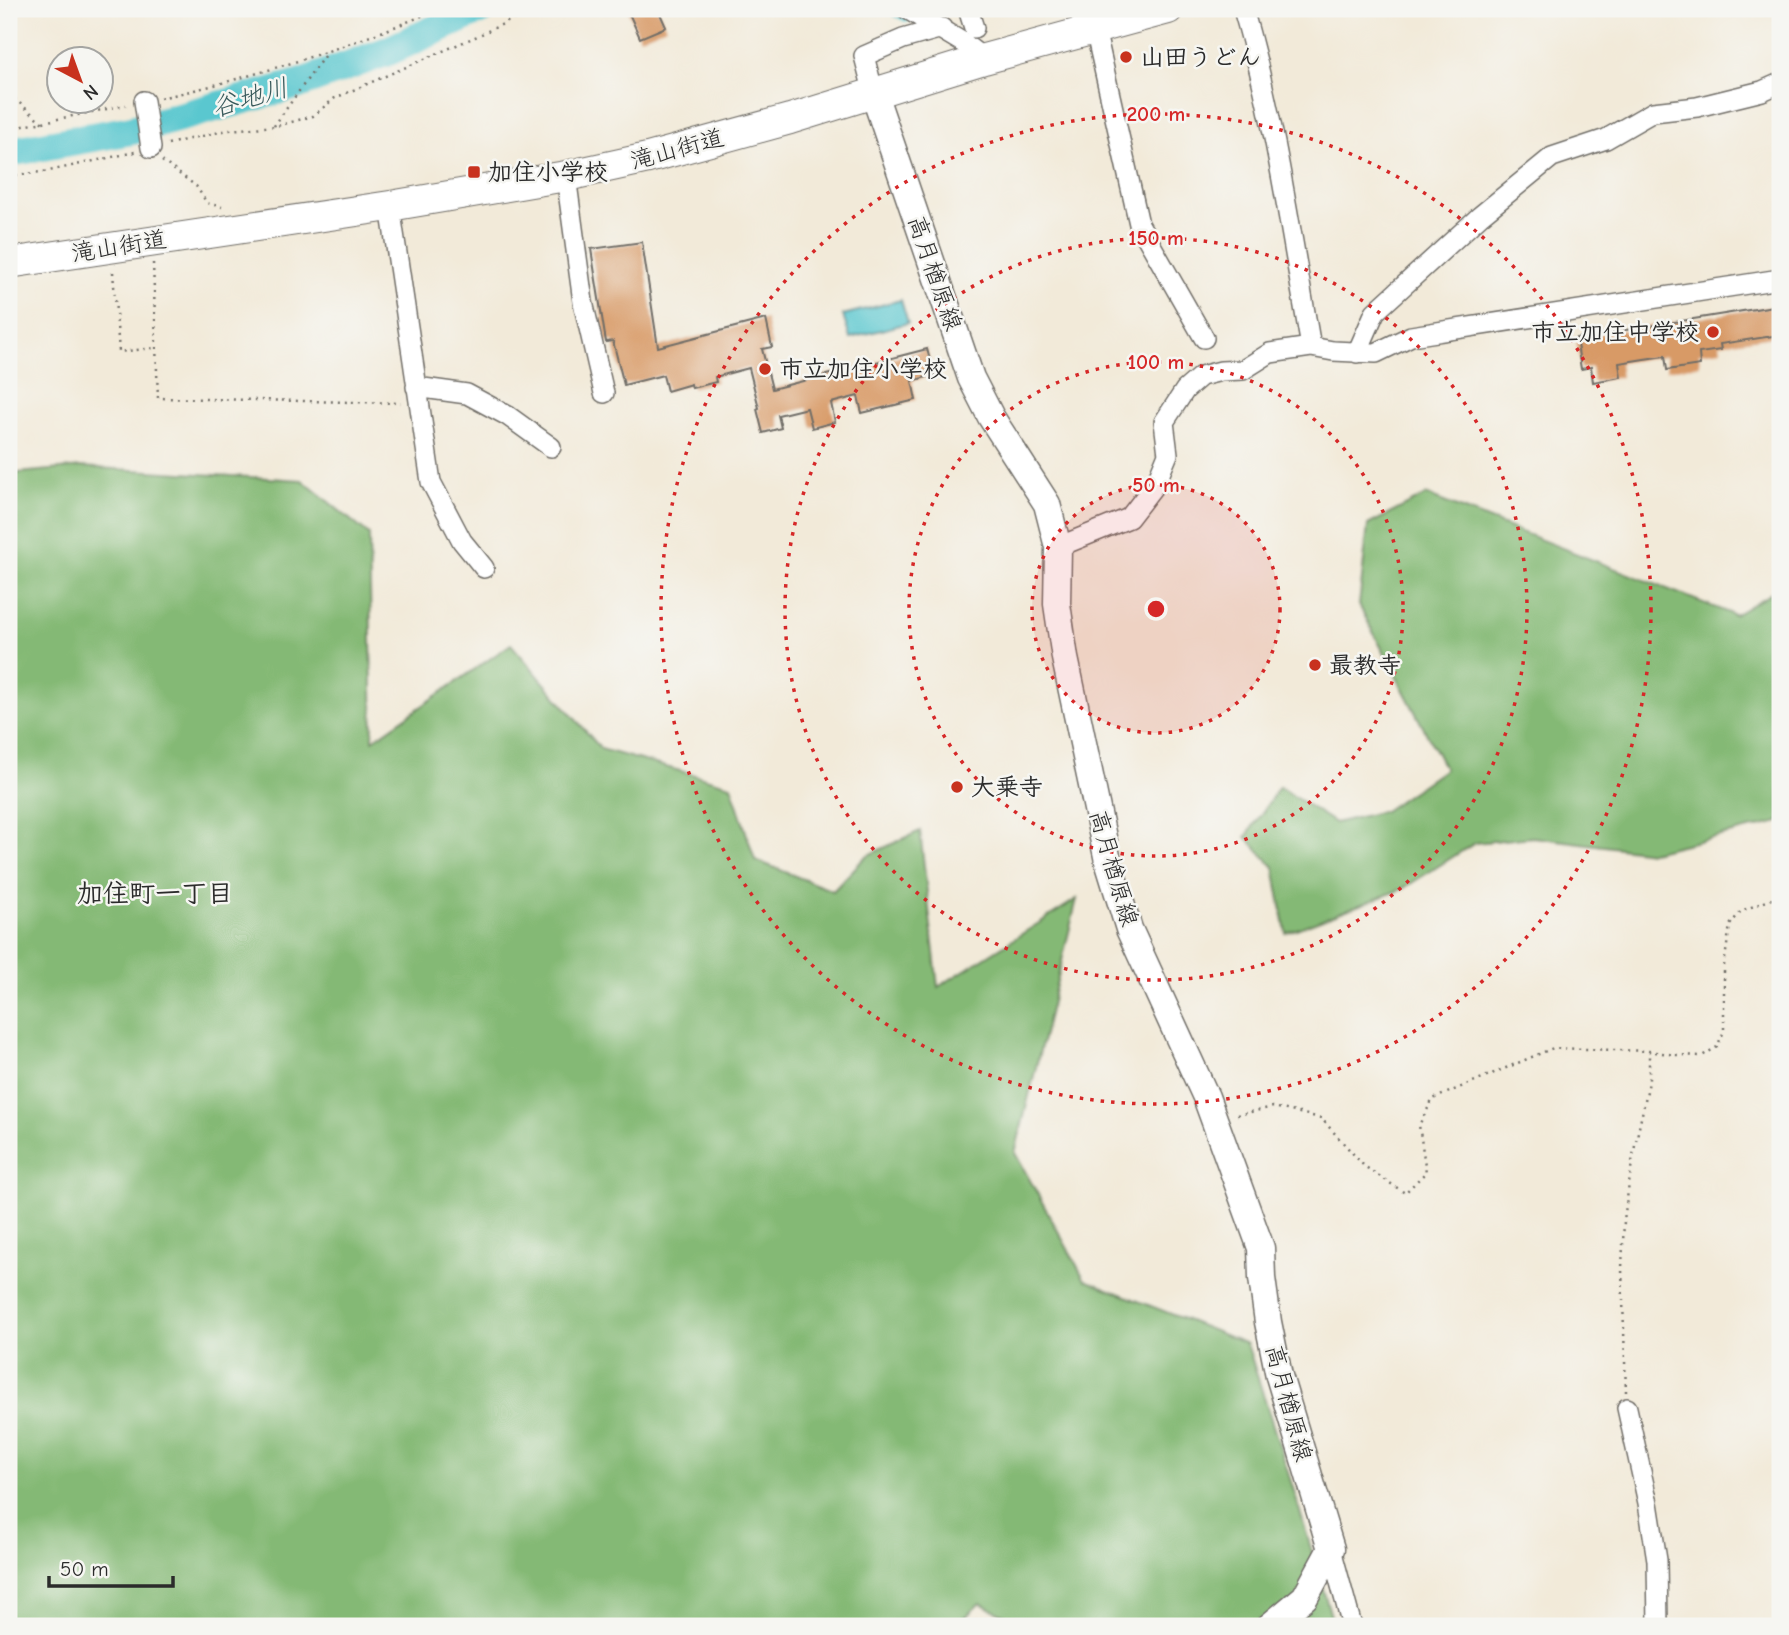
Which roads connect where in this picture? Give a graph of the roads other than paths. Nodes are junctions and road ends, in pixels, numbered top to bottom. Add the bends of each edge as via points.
1 (907, 9) edge
2 (968, 9) edge
3 (1168, 9) edge
4 (1243, 9) edge
5 (942, 28) junction
6 (974, 29) dead end
7 (1095, 29) junction
8 (984, 59) junction
9 (1780, 83) edge
10 (874, 94) junction
11 (145, 105) road end
12 (150, 145) road end
13 (566, 176) junction
14 (390, 206) junction
15 (9, 263) edge
16 (1780, 279) edge
17 (1204, 338) dead end
18 (1311, 347) junction
19 (1357, 353) junction
20 (604, 393) dead end
21 (417, 395) junction
22 (551, 447) dead end
23 (1058, 547) junction
24 (484, 568) dead end
25 (1627, 1408) road end
26 (1331, 1549) junction
27 (1270, 1626) edge
28 (1352, 1626) edge
29 (1658, 1626) edge

1 - 5 street
2 - 6 street
3 - 7 highway, 滝山街道
4 - 18 street via 1269,110
5 - 8 street
5 - 10 street via 864,56
7 - 8 highway, 滝山街道
7 - 17 street via 1139,224
8 - 10 highway, 滝山街道
9 - 19 street via 1697,107 1653,112 1606,139 1552,157 1376,312
10 - 13 highway, 滝山街道 via 648,159
10 - 23 main road, 高月楢原線 via 971,378 1047,504
11 - 12 street
13 - 14 highway, 滝山街道
13 - 20 street via 583,302
14 - 15 highway, 滝山街道
14 - 21 street
16 - 19 street via 1411,336 1376,353
18 - 19 street
18 - 23 street via 1270,353 1243,370 1201,376 1185,390 1164,422 1168,454 1156,483 1129,518
21 - 22 street via 467,394
21 - 24 street via 430,482 462,541
23 - 26 main road, 高月楢原線 via 1058,604 1065,658 1108,861 1129,929 1206,1097 1261,1248 1279,1376
25 - 29 street via 1657,1560
26 - 27 main road via 1305,1597
26 - 28 street

